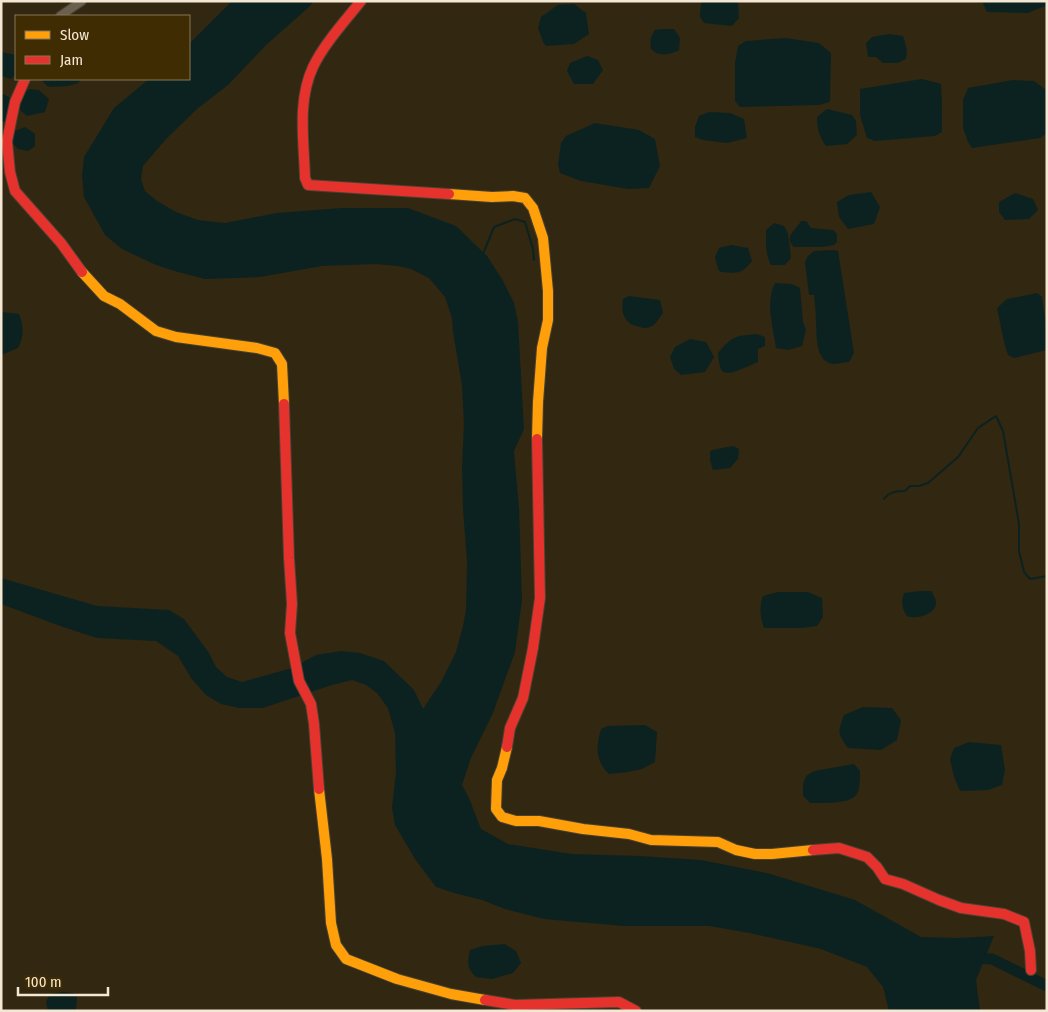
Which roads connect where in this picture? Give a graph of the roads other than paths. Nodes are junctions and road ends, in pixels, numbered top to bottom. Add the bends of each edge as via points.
1 (82, 1) edge
2 (361, 1) edge
3 (61, 15) edge
4 (25, 80) edge
5 (1031, 970) dead end
6 (636, 1011) edge

1 - 3 street
2 - 5 street via 322,51 306,87 303,106 308,186 525,198 533,208 543,238 548,320 542,348 538,402 540,598 523,698 510,728 497,780 496,809 502,817 516,821 539,821 651,840 718,842 755,854 818,848 854,852 867,856 885,879 962,908 1004,914 1024,922
4 - 6 street via 15,102 7,141 10,172 16,191 84,274 104,296 156,331 176,337 257,348 275,353 282,364 292,604 290,634 299,680 311,704 314,724 331,924 336,945 346,959 397,979 451,994 515,1005 619,1002

